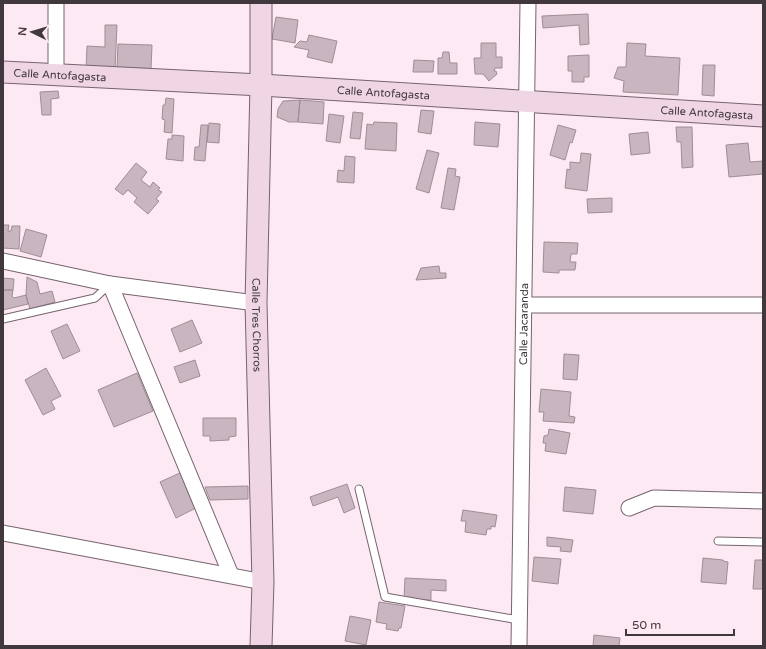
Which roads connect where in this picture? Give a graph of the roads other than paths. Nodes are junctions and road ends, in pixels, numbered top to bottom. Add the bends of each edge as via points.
1 (56, 3) edge
2 (261, 3) edge
3 (528, 3) edge
4 (3, 72) edge
5 (56, 74) junction
6 (261, 85) junction
7 (527, 101) junction
8 (763, 116) edge
9 (3, 261) edge
10 (110, 284) junction
11 (256, 302) junction
12 (525, 305) junction
13 (763, 305) edge
14 (3, 319) edge
15 (359, 489) dead end
16 (763, 501) edge
17 (629, 508) dead end
18 (3, 533) edge
19 (718, 541) dead end
20 (763, 542) edge
21 (231, 575) junction
22 (263, 582) junction
23 (519, 620) junction
24 (261, 646) edge
25 (519, 646) edge

1 - 5 street
2 - 6 main road, Calle Tres Chorros
3 - 7 street, Calle Jacaranda
4 - 5 main road, Calle Antofagasta
5 - 6 main road, Calle Antofagasta
6 - 7 main road, Calle Antofagasta
6 - 11 main road, Calle Tres Chorros
7 - 8 main road, Calle Antofagasta
7 - 12 street, Calle Jacaranda
9 - 10 street
10 - 11 street
10 - 14 lane via 95,298
10 - 21 street
11 - 22 main road, Calle Tres Chorros
12 - 13 street
12 - 23 street, Calle Jacaranda
15 - 23 lane via 385,597
16 - 17 street via 654,498
18 - 21 street
19 - 20 lane
21 - 22 street
22 - 24 main road, Calle Tres Chorros
23 - 25 street, Calle Jacaranda

